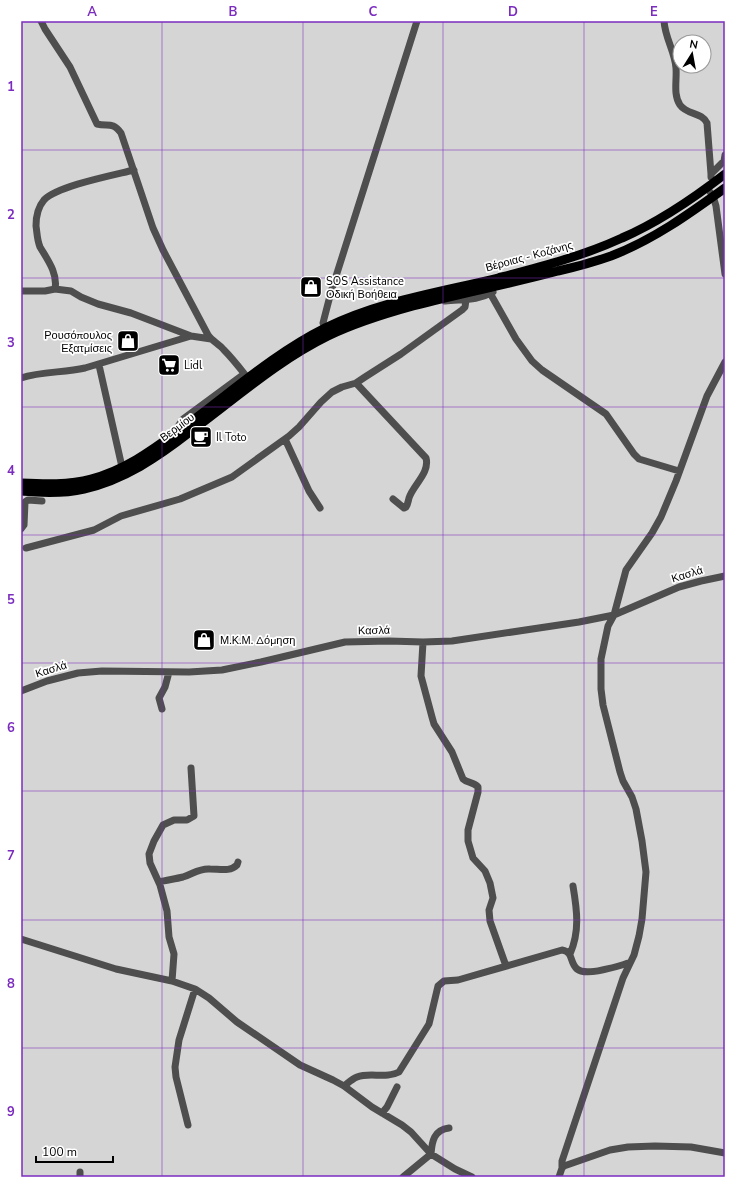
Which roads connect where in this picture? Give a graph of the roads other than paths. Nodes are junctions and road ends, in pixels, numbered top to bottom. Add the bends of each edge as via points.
1 (41, 21) edge
2 (417, 21) edge
3 (664, 21) edge
4 (725, 155) edge
5 (134, 170) junction
6 (710, 174) junction
7 (725, 174) edge
8 (710, 186) junction
9 (725, 188) edge
10 (713, 196) junction
11 (725, 274) edge
12 (524, 280) junction
13 (55, 289) junction
14 (21, 291) edge
15 (490, 293) junction
16 (466, 300) junction
17 (425, 303) junction
18 (327, 332) junction
19 (191, 336) junction
20 (210, 339) junction
21 (725, 362) edge
22 (99, 365) junction
23 (21, 378) edge
24 (248, 379) junction
25 (356, 383) junction
26 (285, 439) junction
27 (122, 467) junction
28 (679, 471) junction
29 (21, 483) edge
30 (21, 491) edge
31 (393, 499) dead end
32 (42, 501) dead end
33 (320, 508) dead end
34 (21, 529) edge
35 (26, 548) dead end
36 (725, 576) edge
37 (614, 615) junction
38 (423, 642) junction
39 (169, 672) junction
40 (21, 691) edge
41 (162, 709) dead end
42 (192, 768) dead end
43 (238, 862) dead end
44 (158, 882) junction
45 (573, 886) dead end
46 (21, 938) edge
47 (570, 954) junction
48 (629, 963) junction
49 (506, 966) junction
50 (172, 981) junction
51 (195, 989) junction
52 (344, 1086) junction
53 (397, 1087) dead end
54 (382, 1113) junction
55 (188, 1125) dead end
56 (449, 1128) dead end
57 (431, 1154) junction
58 (725, 1154) edge
59 (562, 1168) junction
60 (403, 1177) edge
61 (472, 1177) edge
62 (559, 1177) edge

1 - 5 street via 70,67 97,124 113,125 121,133
2 - 18 street via 331,292 323,323
3 - 6 street via 675,61 678,101 684,109 703,117 707,123
4 - 6 street via 724,161
5 - 13 street via 69,187 49,196 41,204 36,219 37,238 55,275
5 - 20 street via 153,228
6 - 8 street
7 - 8 main road, Βέροιας - Κοζάνης
8 - 10 street
8 - 18 main road, Βέροιας - Κοζάνης via 635,232 594,249 522,271 398,301 350,317
9 - 10 main road, Βέροιας - Κοζάνης
10 - 11 street
10 - 12 main road, Βέροιας - Κοζάνης via 669,227 628,249 585,264
12 - 15 street
12 - 17 main road, Βέροιας - Κοζάνης
13 - 14 street
13 - 19 street via 70,291 98,304
15 - 16 street
15 - 28 street via 516,339 542,370 606,414 639,459
16 - 17 street
16 - 25 street via 462,310
17 - 18 main road, Βέροιας - Κοζάνης
18 - 24 main road, Βερμίου via 286,360
19 - 20 street
19 - 22 street
20 - 24 street via 226,351
21 - 28 street via 707,396
22 - 23 street
22 - 27 street
24 - 27 main road, Βερμίου via 156,448
24 - 30 main road, Βερμίου via 176,443 117,478 71,492
25 - 26 street via 332,392 299,428
25 - 31 street via 426,458 426,468 406,507
26 - 33 street
26 - 35 street via 232,478 190,496 121,516 91,531
27 - 29 main road, Βερμίου via 99,477 74,482
28 - 37 street via 669,499 652,533 626,570
32 - 34 street via 25,502 24,525
36 - 37 street, Κασλά via 679,587
37 - 38 street, Κασλά via 466,639
37 - 48 street via 608,626 602,652 602,698 620,772 636,809 646,872 639,936 634,956
38 - 39 street, Κασλά via 353,642 237,667
38 - 49 street via 421,676 433,721 452,752 463,779 478,787 468,830 468,841 473,858 485,871 490,883 493,898 489,910 490,921
39 - 40 street, Κασλά via 78,673
39 - 41 street via 159,698
42 - 44 street via 194,816 163,825 150,848 150,863
43 - 44 street via 238,865 232,868 200,869 189,875
44 - 50 street via 165,900 169,937 174,954
45 - 47 street via 578,920
46 - 50 street via 116,970
47 - 48 street via 574,966 583,972 599,971
47 - 49 street via 562,950
48 - 59 street via 562,1161
49 - 52 street via 440,983 429,1024 399,1072 360,1076
50 - 51 street
51 - 52 street via 300,1065
51 - 55 street via 178,1040 175,1067
52 - 54 street
53 - 54 street via 388,1107
54 - 57 street via 411,1132
56 - 57 street via 436,1133
57 - 60 street
57 - 61 street
58 - 59 street via 678,1146 622,1148
59 - 62 street

